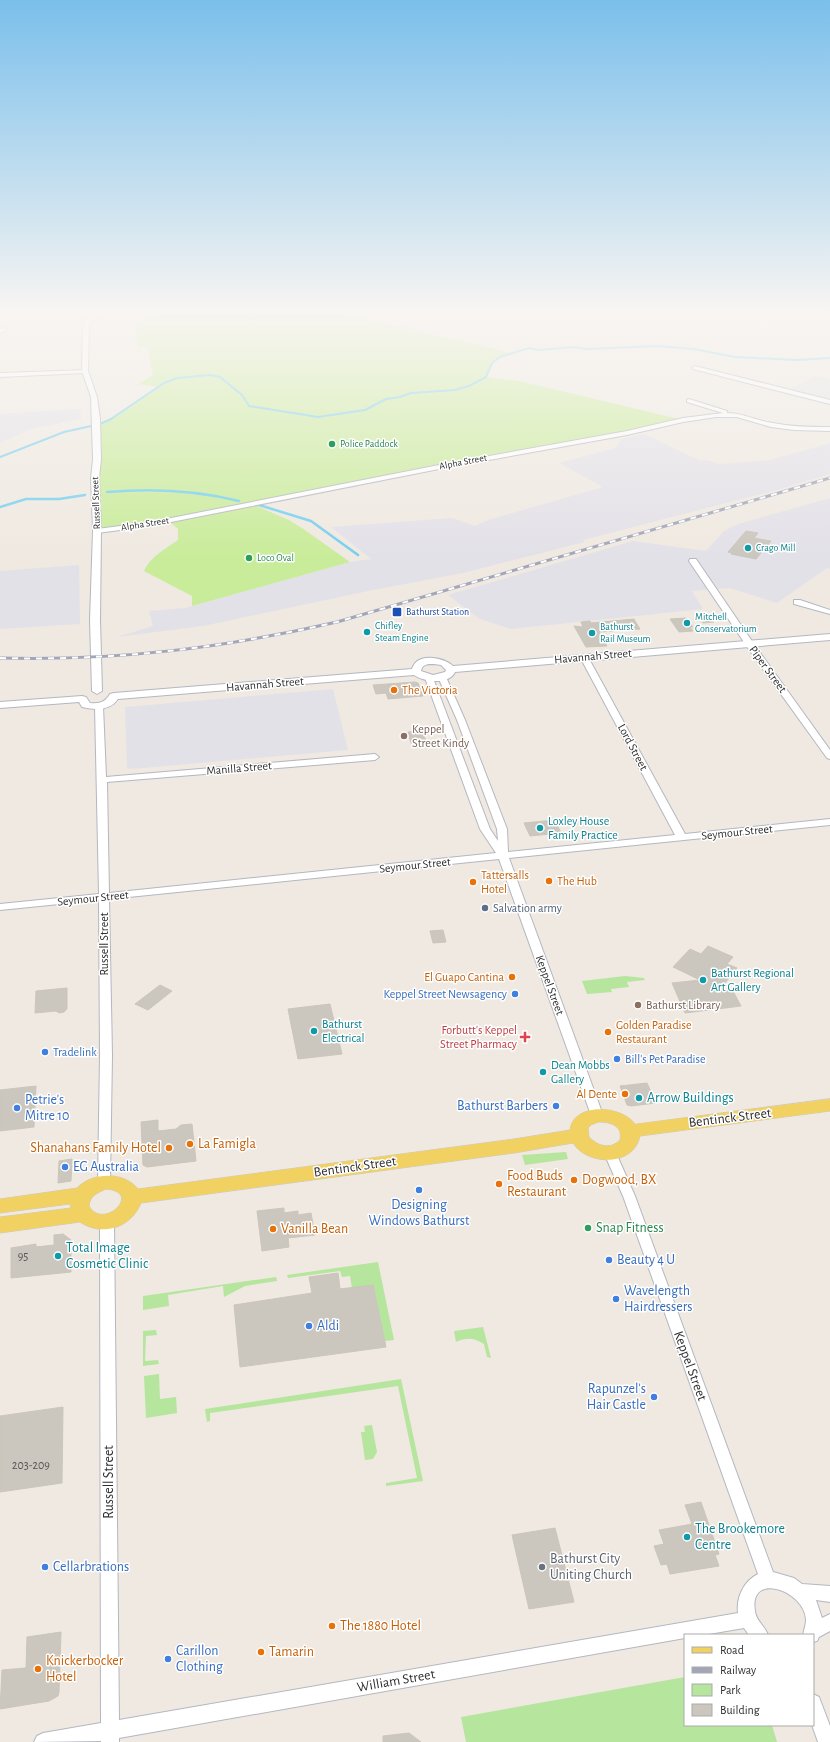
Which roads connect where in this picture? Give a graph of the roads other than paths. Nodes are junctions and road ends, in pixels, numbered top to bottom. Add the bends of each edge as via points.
1 (93, 395) edge
2 (803, 395) edge
3 (689, 401) dead end
4 (830, 402) edge
5 (737, 415) junction
6 (830, 429) edge
7 (97, 530) junction
8 (693, 561) dead end
9 (797, 602) dead end
10 (830, 612) edge
11 (830, 637) edge
12 (750, 644) junction
13 (584, 657) junction
14 (451, 669) junction
15 (416, 672) junction
16 (442, 677) junction
17 (429, 678) junction
18 (97, 691) junction
19 (114, 696) junction
20 (82, 699) junction
21 (0, 705) edge
22 (98, 706) junction
23 (461, 720) junction
24 (445, 721) junction
25 (830, 756) edge
26 (375, 757) dead end
27 (102, 780) junction
28 (488, 791) junction
29 (472, 793) junction
30 (830, 822) edge
31 (682, 838) junction
32 (503, 856) junction
33 (104, 896) junction
34 (0, 907) edge
35 (830, 1105) edge
36 (597, 1115) junction
37 (630, 1131) junction
38 (578, 1134) junction
39 (610, 1153) junction
40 (104, 1182) junction
41 (132, 1197) junction
42 (82, 1204) junction
43 (0, 1206) edge
44 (107, 1222) junction
45 (0, 1225) edge
46 (768, 1579) junction
47 (804, 1591) junction
48 (830, 1594) edge
49 (748, 1619) junction
50 (830, 1622) edge
51 (813, 1633) edge
52 (759, 1634) edge
53 (814, 1706) edge
54 (110, 1736) edge
55 (43, 1742) edge
56 (827, 1742) edge

1 - 7 street, Russell Street
2 - 4 street
3 - 5 street
5 - 6 street, Alpha Street via 771,425
5 - 7 street, Alpha Street via 724,414 683,420 628,433 439,467 157,523
7 - 18 street, Russell Street
8 - 12 street, Piper Street
9 - 10 street
11 - 12 street, Havannah Street
12 - 13 street, Havannah Street
12 - 25 street, Piper Street
13 - 14 street, Havannah Street
13 - 31 street, Lord Street
14 - 15 street via 444,663 428,661 419,664
14 - 16 street
15 - 17 street
15 - 19 street, Havannah Street
16 - 17 street
16 - 23 street, Keppel Street
17 - 24 street, Keppel Street
18 - 19 street via 106,691
18 - 20 street via 88,693
19 - 22 street via 111,702
20 - 21 street
20 - 22 street via 86,705
22 - 27 street, Russell Street
23 - 24 street
23 - 28 street, Keppel Street
24 - 29 street, Keppel Street
26 - 27 street, Manilla Street
27 - 33 street, Russell Street
28 - 29 street
28 - 32 street, Keppel Street via 502,828
29 - 32 street, Keppel Street via 486,829
30 - 31 street, Seymour Street
31 - 32 street, Seymour Street
32 - 33 street, Seymour Street
32 - 36 street, Keppel Street
33 - 34 street, Seymour Street
33 - 40 street, Russell Street
35 - 37 main road, Bentinck Street
36 - 37 main road via 614,1116
36 - 38 main road via 584,1120
37 - 39 main road via 631,1137 625,1148
38 - 39 main road via 585,1146
38 - 41 main road, Bentinck Street via 514,1146
39 - 46 street, Keppel Street via 629,1196
40 - 41 main road via 125,1186
40 - 42 main road via 95,1185
41 - 44 main road via 130,1207 123,1215
42 - 43 main road
42 - 44 main road via 92,1221
42 - 45 main road
44 - 54 street, Russell Street
46 - 47 street via 787,1581
46 - 49 street via 757,1584 749,1594 746,1610
47 - 48 street
47 - 51 street via 815,1608 817,1619
49 - 52 street
49 - 54 street, William Street
50 - 51 street
53 - 56 street
54 - 55 street, William Street

